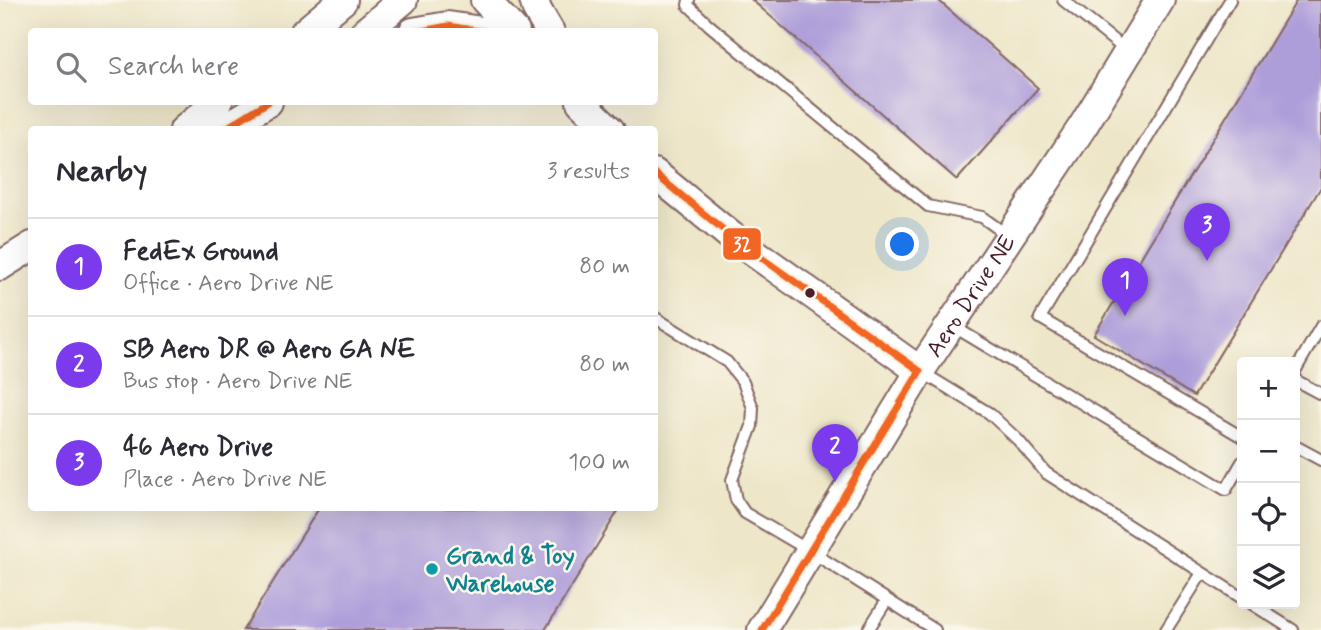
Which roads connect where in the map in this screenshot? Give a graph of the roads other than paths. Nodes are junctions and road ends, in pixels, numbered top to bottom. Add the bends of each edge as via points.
1 (343, 0) edge
2 (403, 0) edge
3 (485, 0) edge
4 (534, 0) edge
5 (689, 0) edge
6 (1063, 0) edge
7 (1160, 0) edge
8 (1230, 0) edge
9 (309, 28) edge
10 (370, 28) edge
11 (436, 28) edge
12 (461, 28) edge
13 (511, 28) edge
14 (548, 28) edge
15 (1128, 52) junction
16 (214, 105) edge
17 (263, 105) edge
18 (584, 105) edge
19 (595, 105) edge
20 (189, 126) edge
21 (229, 126) edge
22 (607, 126) edge
23 (608, 126) edge
24 (658, 176) edge
25 (1010, 236) junction
26 (28, 248) edge
27 (0, 266) edge
28 (658, 319) edge
29 (951, 325) junction
30 (1321, 326) edge
31 (1300, 362) edge
32 (920, 370) junction
33 (1300, 383) edge
34 (1321, 394) edge
35 (1237, 434) edge
36 (1300, 449) edge
37 (1321, 460) edge
38 (1237, 471) edge
39 (810, 551) junction
40 (1202, 573) junction
41 (1237, 595) edge
42 (887, 600) junction
43 (1260, 609) edge
44 (762, 630) edge
45 (868, 630) edge
46 (936, 630) edge
47 (1166, 630) edge
48 (1293, 630) edge

1 - 9 street
2 - 10 street
3 - 13 street
4 - 14 street
5 - 25 lane via 688,5 709,25 928,206 982,217
6 - 15 lane
7 - 15 street, Aero Drive NE
8 - 35 lane via 1040,318
11 - 12 street
15 - 25 street, Aero Drive NE
16 - 20 street
17 - 21 street
18 - 22 street
19 - 23 street
24 - 32 street via 731,236
25 - 29 street, Aero Drive NE
26 - 27 street
28 - 39 lane via 727,362 743,382 753,408 752,426 732,480 736,500 745,513
29 - 32 street, Aero Drive NE
29 - 38 lane via 1226,490
30 - 31 lane
32 - 39 street, Aero Drive NE
32 - 40 lane via 989,413 1046,473
33 - 34 lane
36 - 37 lane
39 - 42 lane
39 - 44 street, Aero Drive NE
40 - 41 lane
40 - 47 lane
42 - 45 lane
42 - 46 lane
43 - 48 lane

